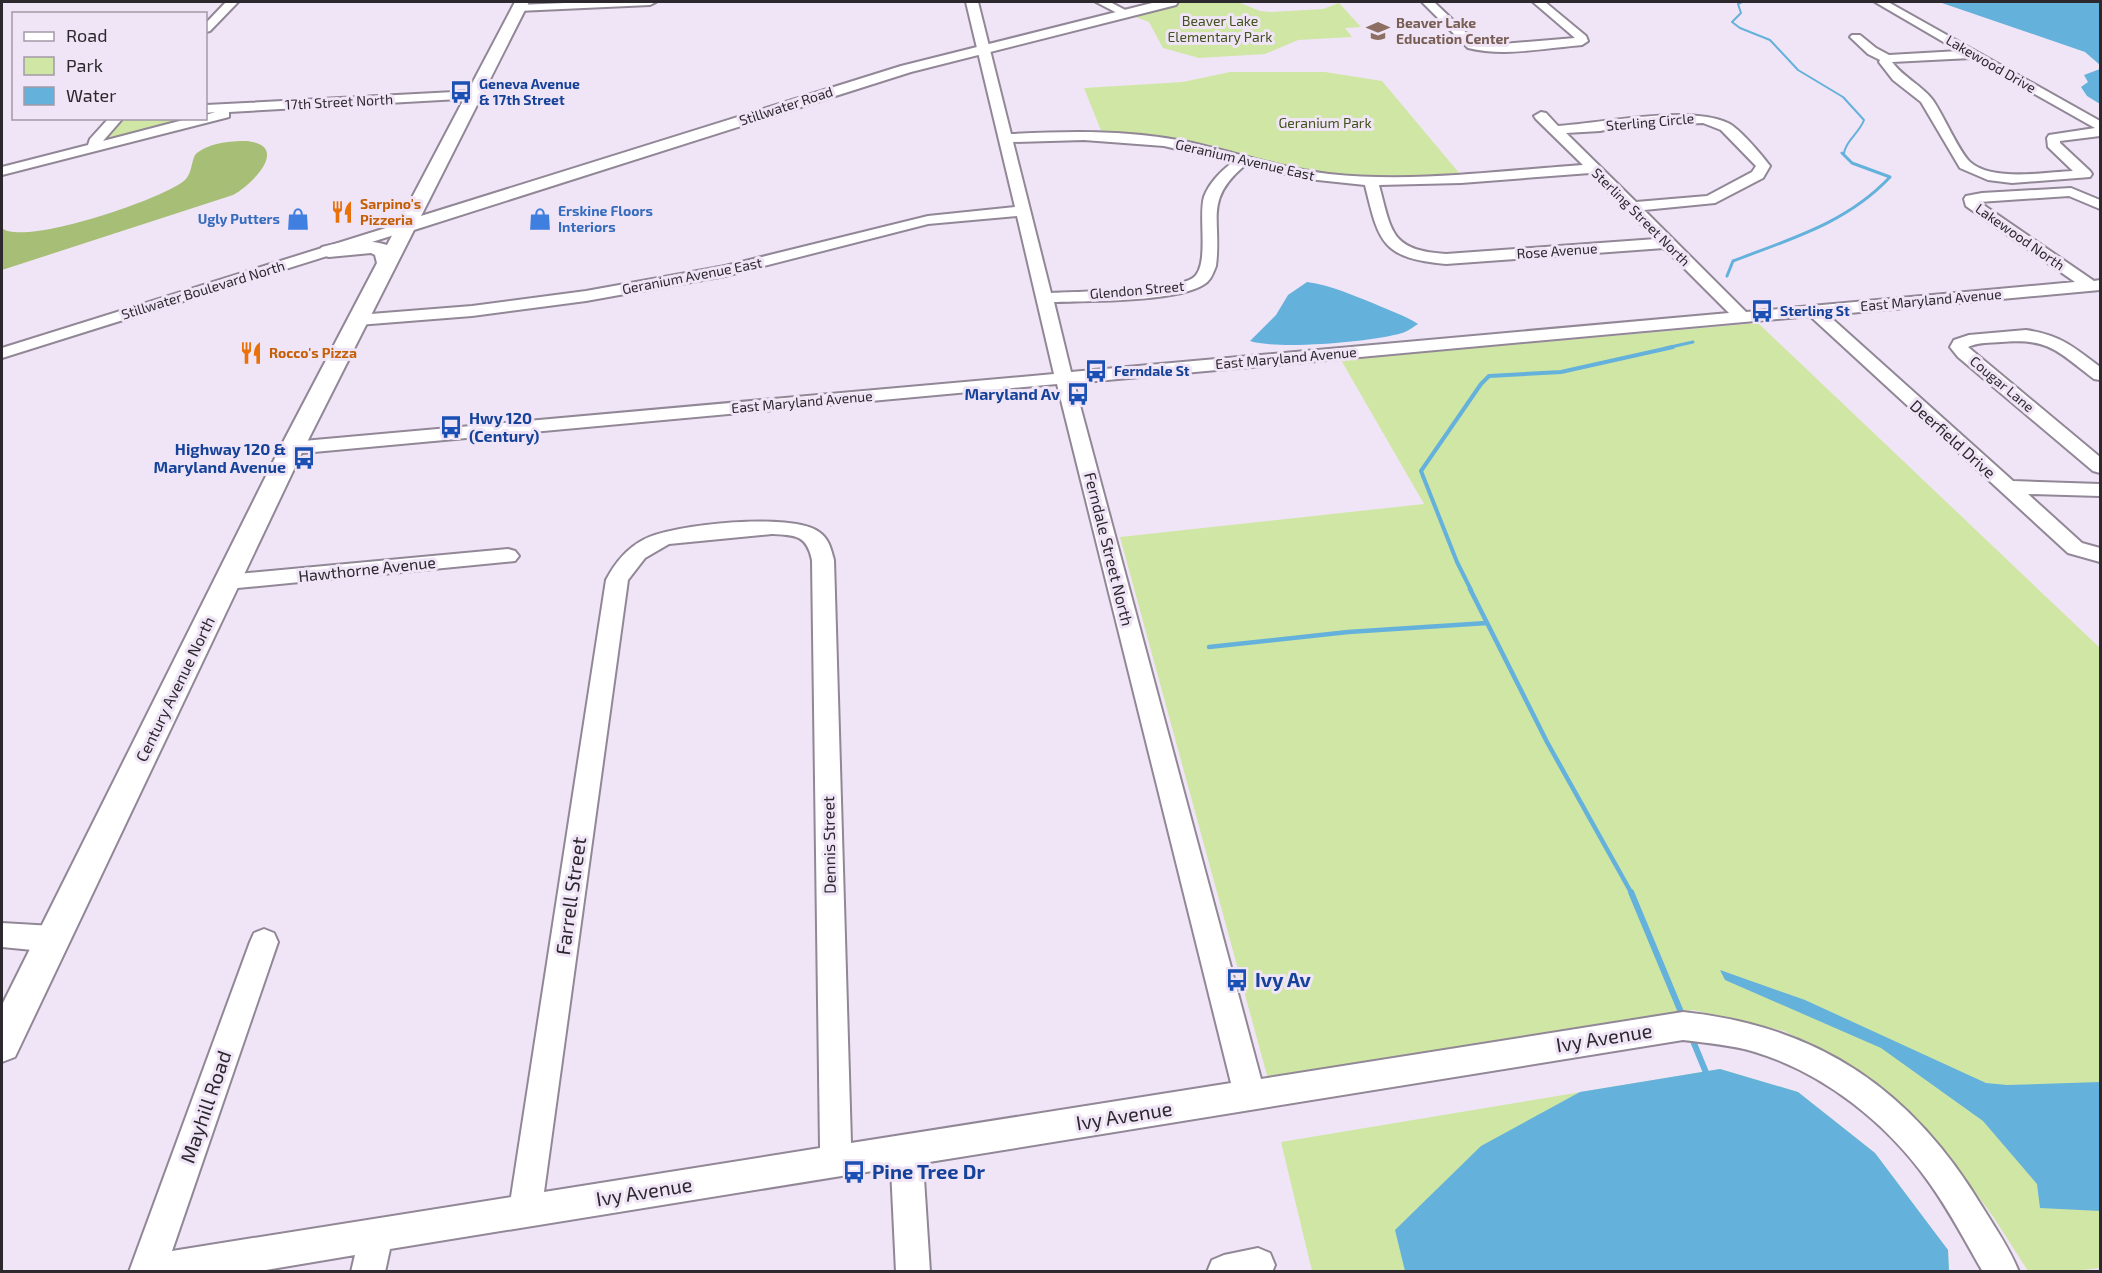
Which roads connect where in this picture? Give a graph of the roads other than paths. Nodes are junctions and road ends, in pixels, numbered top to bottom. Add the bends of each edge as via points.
1 (232, 2) edge
2 (650, 2) edge
3 (972, 2) edge
4 (1102, 2) edge
5 (1171, 2) edge
6 (1428, 2) edge
7 (1539, 2) edge
8 (1881, 2) edge
9 (520, 5) edge
10 (1125, 13) junction
11 (207, 28) edge
12 (1856, 37) dead end
13 (984, 48) junction
14 (1973, 54) junction
15 (1887, 59) junction
16 (473, 95) junction
17 (255, 106) junction
18 (207, 109) edge
19 (1541, 116) dead end
20 (207, 118) edge
21 (115, 120) edge
22 (200, 120) edge
23 (2100, 126) edge
24 (1554, 130) junction
25 (2100, 132) edge
26 (1005, 138) junction
27 (95, 147) junction
28 (1243, 160) junction
29 (1593, 169) junction
30 (2, 171) edge
31 (2085, 174) junction
32 (1371, 181) junction
33 (2100, 183) edge
34 (424, 190) junction
35 (2100, 205) edge
36 (468, 207) junction
37 (1631, 207) junction
38 (1023, 211) junction
39 (405, 227) junction
40 (1668, 243) junction
41 (328, 251) junction
42 (387, 263) junction
43 (2098, 286) edge
44 (1044, 298) junction
45 (1813, 310) junction
46 (1742, 317) junction
47 (354, 328) junction
48 (2, 353) edge
49 (2100, 375) edge
50 (1064, 378) junction
51 (292, 448) junction
52 (2100, 466) edge
53 (2006, 487) junction
54 (2100, 490) edge
55 (807, 534) joint
56 (2100, 555) edge
57 (508, 556) dead end
58 (227, 582) junction
59 (2, 935) edge
60 (53, 939) junction
61 (264, 942) dead end
62 (2, 1044) edge
63 (1250, 1096) junction
64 (906, 1151) junction
65 (836, 1162) junction
66 (525, 1212) junction
67 (376, 1235) junction
68 (1258, 1265) dead end
69 (147, 1271) edge
70 (368, 1272) edge
71 (913, 1272) edge
72 (1224, 1272) edge
73 (2002, 1272) edge

1 - 11 street
2 - 9 street
3 - 13 street, Ferndale Street North
4 - 10 street
5 - 10 main road, Stillwater Road
6 - 7 street via 1478,48 1581,41
8 - 14 street, Lakewood Drive
9 - 16 main road
10 - 13 main road, Stillwater Road
12 - 15 street
13 - 26 street, Ferndale Street North
13 - 36 main road, Stillwater Road via 860,83
14 - 15 street
14 - 23 street, Lakewood Drive
15 - 31 street via 1885,62 1897,77 1926,100 1965,165 1993,177 2012,179
16 - 17 street, 17th Street North
16 - 34 main road, Century Avenue North
17 - 18 street, 17th Street North
17 - 20 street
19 - 24 street, Sterling Street North
21 - 27 street
22 - 27 street
24 - 29 street, Sterling Street North
24 - 37 street, Sterling Circle via 1704,118 1726,127 1763,166 1758,175 1710,200
25 - 31 street via 2054,138 2053,144
26 - 28 street, Geranium Avenue East via 1137,138
26 - 38 street, Ferndale Street North
27 - 30 street
28 - 32 street, Geranium Avenue East via 1301,174
28 - 44 street, Glendon Street via 1224,177 1211,197 1209,270 1200,280 1172,290
29 - 32 street, Geranium Avenue East
29 - 37 street, Sterling Street North
31 - 33 street
32 - 40 street, Rose Avenue via 1386,236 1412,254 1446,259
34 - 36 main road via 426,202 432,207
34 - 39 main road, Century Avenue North
35 - 43 street, Lakewood North via 2071,192 1971,199
36 - 39 main road, Stillwater Road
37 - 40 street, Sterling Street North
38 - 44 street, Ferndale Street North
38 - 47 street, Geranium Avenue East via 928,220 748,266 586,296
39 - 41 street, Stillwater Boulevard North
39 - 42 main road, Century Avenue North
40 - 46 street, Sterling Street North
41 - 42 main road via 376,248 384,252
41 - 48 street, Stillwater Boulevard North
42 - 47 main road, Century Avenue North
43 - 45 street, East Maryland Avenue
44 - 50 street, Ferndale Street North
45 - 46 street, East Maryland Avenue
45 - 53 street, Deerfield Drive
46 - 50 street, East Maryland Avenue
47 - 51 main road, Century Avenue North
49 - 52 street, Cougar Lane via 2046,338 2026,335 1969,340 1959,347
50 - 51 street, East Maryland Avenue
50 - 63 street, Ferndale Street North
51 - 58 main road, Century Avenue North
53 - 54 street
53 - 56 street, Deerfield Drive via 2075,548
55 - 65 street, Dennis Street via 819,544 823,560
55 - 66 street, Farrell Street via 773,526 666,538 631,559 617,580
57 - 58 street, Hawthorne Avenue
58 - 60 main road, Century Avenue North
59 - 60 street
60 - 62 main road, Century Avenue North
61 - 69 street, Mayhill Road
63 - 64 street, Ivy Avenue
63 - 73 street, Ivy Avenue via 1659,1028 1702,1027 1743,1033 1810,1059 1852,1085 1903,1128 1954,1192
64 - 65 street, Ivy Avenue
64 - 71 street
65 - 66 street, Ivy Avenue
66 - 67 street, Ivy Avenue
67 - 69 street, Ivy Avenue
67 - 70 street
68 - 72 street

